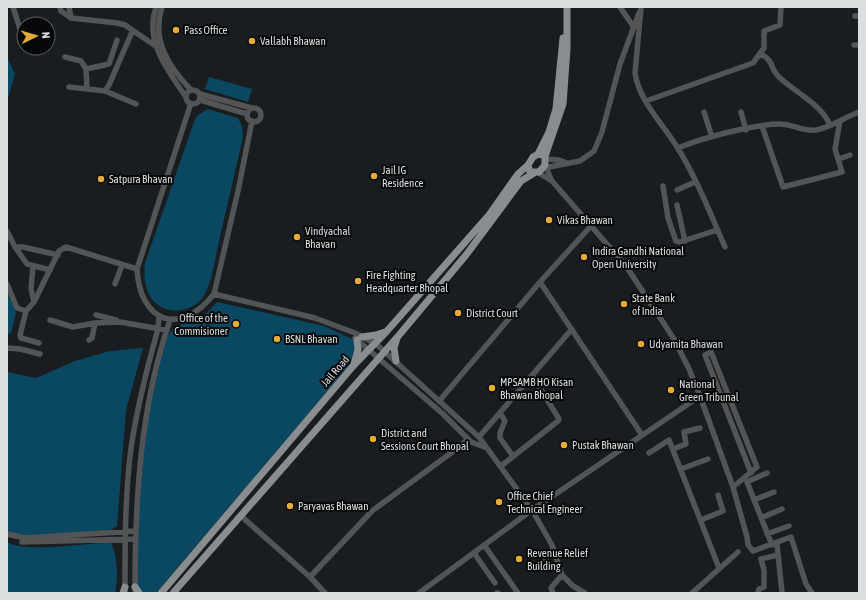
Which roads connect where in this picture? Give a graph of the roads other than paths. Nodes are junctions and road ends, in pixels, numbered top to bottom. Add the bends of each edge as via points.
1 (60, 7) edge
2 (69, 7) edge
3 (156, 7) edge
4 (162, 7) edge
5 (562, 7) edge
6 (567, 7) edge
7 (620, 7) edge
8 (781, 7) edge
9 (642, 8) edge
10 (72, 18) junction
11 (633, 26) junction
12 (132, 32) junction
13 (117, 40) dead end
14 (157, 47) junction
15 (761, 54) junction
16 (65, 57) dead end
17 (86, 69) junction
18 (69, 87) dead end
19 (87, 88) junction
20 (191, 90) junction
21 (105, 91) junction
22 (186, 97) junction
23 (200, 97) junction
24 (646, 101) junction
25 (191, 103) junction
26 (136, 104) dead end
27 (252, 108) junction
28 (704, 112) dead end
29 (741, 112) dead end
30 (859, 112) edge
31 (248, 114) junction
32 (845, 118) junction
33 (252, 121) junction
34 (830, 125) junction
35 (762, 126) junction
36 (746, 130) junction
37 (712, 137) junction
38 (678, 148) junction
39 (538, 154) junction
40 (850, 155) dead end
41 (838, 159) junction
42 (545, 163) junction
43 (567, 163) junction
44 (528, 165) junction
45 (536, 172) junction
46 (552, 181) junction
47 (695, 182) junction
48 (663, 186) dead end
49 (677, 190) dead end
50 (677, 205) dead end
51 (591, 226) junction
52 (717, 230) junction
53 (7, 231) edge
54 (685, 241) junction
55 (725, 247) dead end
56 (15, 248) junction
57 (58, 255) junction
58 (122, 265) junction
59 (33, 266) junction
60 (137, 269) junction
61 (50, 270) junction
62 (540, 282) junction
63 (7, 284) edge
64 (115, 284) dead end
65 (214, 294) junction
66 (34, 302) junction
67 (26, 310) junction
68 (96, 315) dead end
69 (159, 317) junction
70 (50, 320) dead end
71 (170, 320) junction
72 (120, 322) junction
73 (95, 323) junction
74 (158, 329) junction
75 (572, 329) junction
76 (166, 330) junction
77 (387, 331) junction
78 (398, 336) junction
79 (360, 338) junction
80 (89, 340) dead end
81 (38, 343) dead end
82 (376, 344) junction
83 (7, 348) edge
84 (369, 350) junction
85 (384, 351) junction
86 (40, 354) dead end
87 (378, 358) junction
88 (396, 361) junction
89 (354, 365) junction
90 (532, 375) junction
91 (700, 396) junction
92 (440, 400) junction
93 (500, 413) junction
94 (700, 428) dead end
95 (642, 435) junction
96 (480, 437) junction
97 (468, 439) junction
98 (488, 449) junction
99 (673, 449) junction
100 (649, 453) dead end
101 (513, 456) junction
102 (708, 459) dead end
103 (501, 466) junction
104 (681, 469) junction
105 (751, 473) junction
106 (767, 473) dead end
107 (733, 487) junction
108 (774, 492) dead end
109 (718, 495) dead end
110 (754, 500) junction
111 (782, 509) dead end
112 (532, 510) junction
113 (241, 516) junction
114 (761, 518) junction
115 (701, 520) junction
116 (789, 526) dead end
117 (126, 531) junction
118 (135, 531) junction
119 (7, 534) edge
120 (767, 534) junction
121 (7, 538) edge
122 (126, 538) junction
123 (135, 539) junction
124 (774, 544) junction
125 (484, 545) junction
126 (553, 549) junction
127 (738, 552) dead end
128 (474, 553) junction
129 (778, 555) junction
130 (719, 568) junction
131 (539, 569) dead end
132 (562, 575) junction
133 (310, 577) junction
134 (496, 583) dead end
135 (124, 591) edge
136 (136, 591) edge
137 (422, 592) edge
138 (161, 593) edge
139 (173, 593) edge
140 (325, 593) edge
141 (518, 593) edge
142 (553, 593) edge
143 (585, 593) edge
144 (692, 593) edge
145 (758, 593) edge
146 (782, 593) edge
147 (812, 593) edge

1 - 10 street via 61,11
2 - 10 street
3 - 14 street via 153,23
4 - 20 street via 157,25 161,46 171,67
5 - 39 main road, Jail Road via 563,27 557,104
6 - 42 main road via 563,104
7 - 11 street
8 - 15 street via 780,25 764,31 764,48
9 - 11 street
9 - 24 street via 635,74 636,83
10 - 12 street via 117,23
11 - 43 street via 594,151 580,161
12 - 14 street
12 - 21 street
13 - 17 street via 108,64
14 - 22 street via 168,70
15 - 24 street via 753,63
15 - 34 street via 771,61 778,76 824,113
16 - 17 street via 81,61
17 - 19 street
18 - 19 street
19 - 21 street
20 - 22 street
20 - 23 street via 196,90
21 - 26 street
22 - 25 street
23 - 25 street via 196,103
23 - 27 street
23 - 31 street
24 - 38 street
25 - 60 street
27 - 31 street
27 - 33 street via 257,108 261,114 259,121
28 - 37 street
29 - 36 street
30 - 32 street
31 - 33 street
32 - 34 street
32 - 41 street via 835,149
33 - 65 street
34 - 35 street via 815,130 801,130 781,124
35 - 36 street
35 - 41 street via 783,187 842,172
36 - 37 street
37 - 38 street
38 - 47 street
39 - 42 main road
39 - 44 main road, Jail Road
40 - 41 street
42 - 43 street via 558,160
42 - 43 street via 560,166
42 - 45 main road, Jail Road
42 - 46 street
44 - 45 main road via 529,171
44 - 77 main road, Jail Road via 518,174 489,215
45 - 46 street
45 - 78 main road, Jail Road via 521,180 466,255
46 - 51 street
47 - 49 street
47 - 52 street
48 - 54 street via 665,205 675,240
50 - 54 street
51 - 62 street
51 - 91 street via 626,266 662,318
52 - 54 street
52 - 55 street
53 - 56 street
56 - 57 street via 23,247
56 - 59 street via 27,264
57 - 58 street via 59,250 66,247
57 - 61 street
58 - 60 street
58 - 64 street
59 - 61 street
59 - 66 street via 31,289
60 - 69 street via 142,296
61 - 66 street
62 - 75 street
62 - 92 street
63 - 67 street via 17,308
65 - 71 street via 204,307 192,314
65 - 79 street via 315,318
66 - 67 street
67 - 81 street via 20,337
68 - 72 street
69 - 71 street
69 - 74 street
70 - 73 street via 73,327
71 - 76 street
72 - 73 street
72 - 74 street
73 - 80 street via 92,338
74 - 76 street
74 - 117 street via 131,449
75 - 90 street
75 - 95 street
76 - 118 street via 148,401 138,475
77 - 79 main road
77 - 82 main road, Jail Road
78 - 85 main road, Jail Road
78 - 88 main road via 394,348
79 - 82 street
79 - 84 street
79 - 89 main road
82 - 84 main road, Jail Road
82 - 85 street
83 - 86 street
84 - 87 street
84 - 89 main road, Jail Road
85 - 87 main road, Jail Road
85 - 88 street
87 - 97 street
87 - 113 main road, Jail Road
88 - 92 street
89 - 138 main road, Jail Road
90 - 93 street
90 - 101 street via 559,419
91 - 95 street
91 - 107 street
92 - 96 street
93 - 96 street
93 - 101 street via 505,421 500,438
94 - 99 street via 684,432 686,444
95 - 112 street
96 - 98 street
97 - 98 street
97 - 133 street via 372,511
98 - 103 street
99 - 100 street via 669,440
99 - 104 street
101 - 103 street
102 - 104 street
103 - 112 street
104 - 115 street
105 - 105 street via 757,467 711,352 705,354
105 - 107 street
106 - 110 street via 747,482
107 - 124 street via 748,545 753,551
108 - 110 street
109 - 115 street via 723,511
110 - 114 street
111 - 114 street
112 - 125 street
112 - 126 street
113 - 133 street
113 - 139 main road, Jail Road
114 - 120 street
115 - 130 street
116 - 120 street
117 - 118 street
117 - 119 street via 25,538
117 - 122 street
118 - 123 street
120 - 124 street
121 - 122 street via 26,542
122 - 123 street
122 - 135 street
123 - 136 street
124 - 129 street
124 - 147 street via 791,537 806,584
125 - 128 street
125 - 141 street
126 - 131 street
126 - 132 street
127 - 130 street
128 - 134 street
128 - 137 street
129 - 145 street via 761,559 765,580 764,587 759,589
129 - 146 street
130 - 144 street
132 - 142 street via 551,588
132 - 143 street
133 - 140 street

